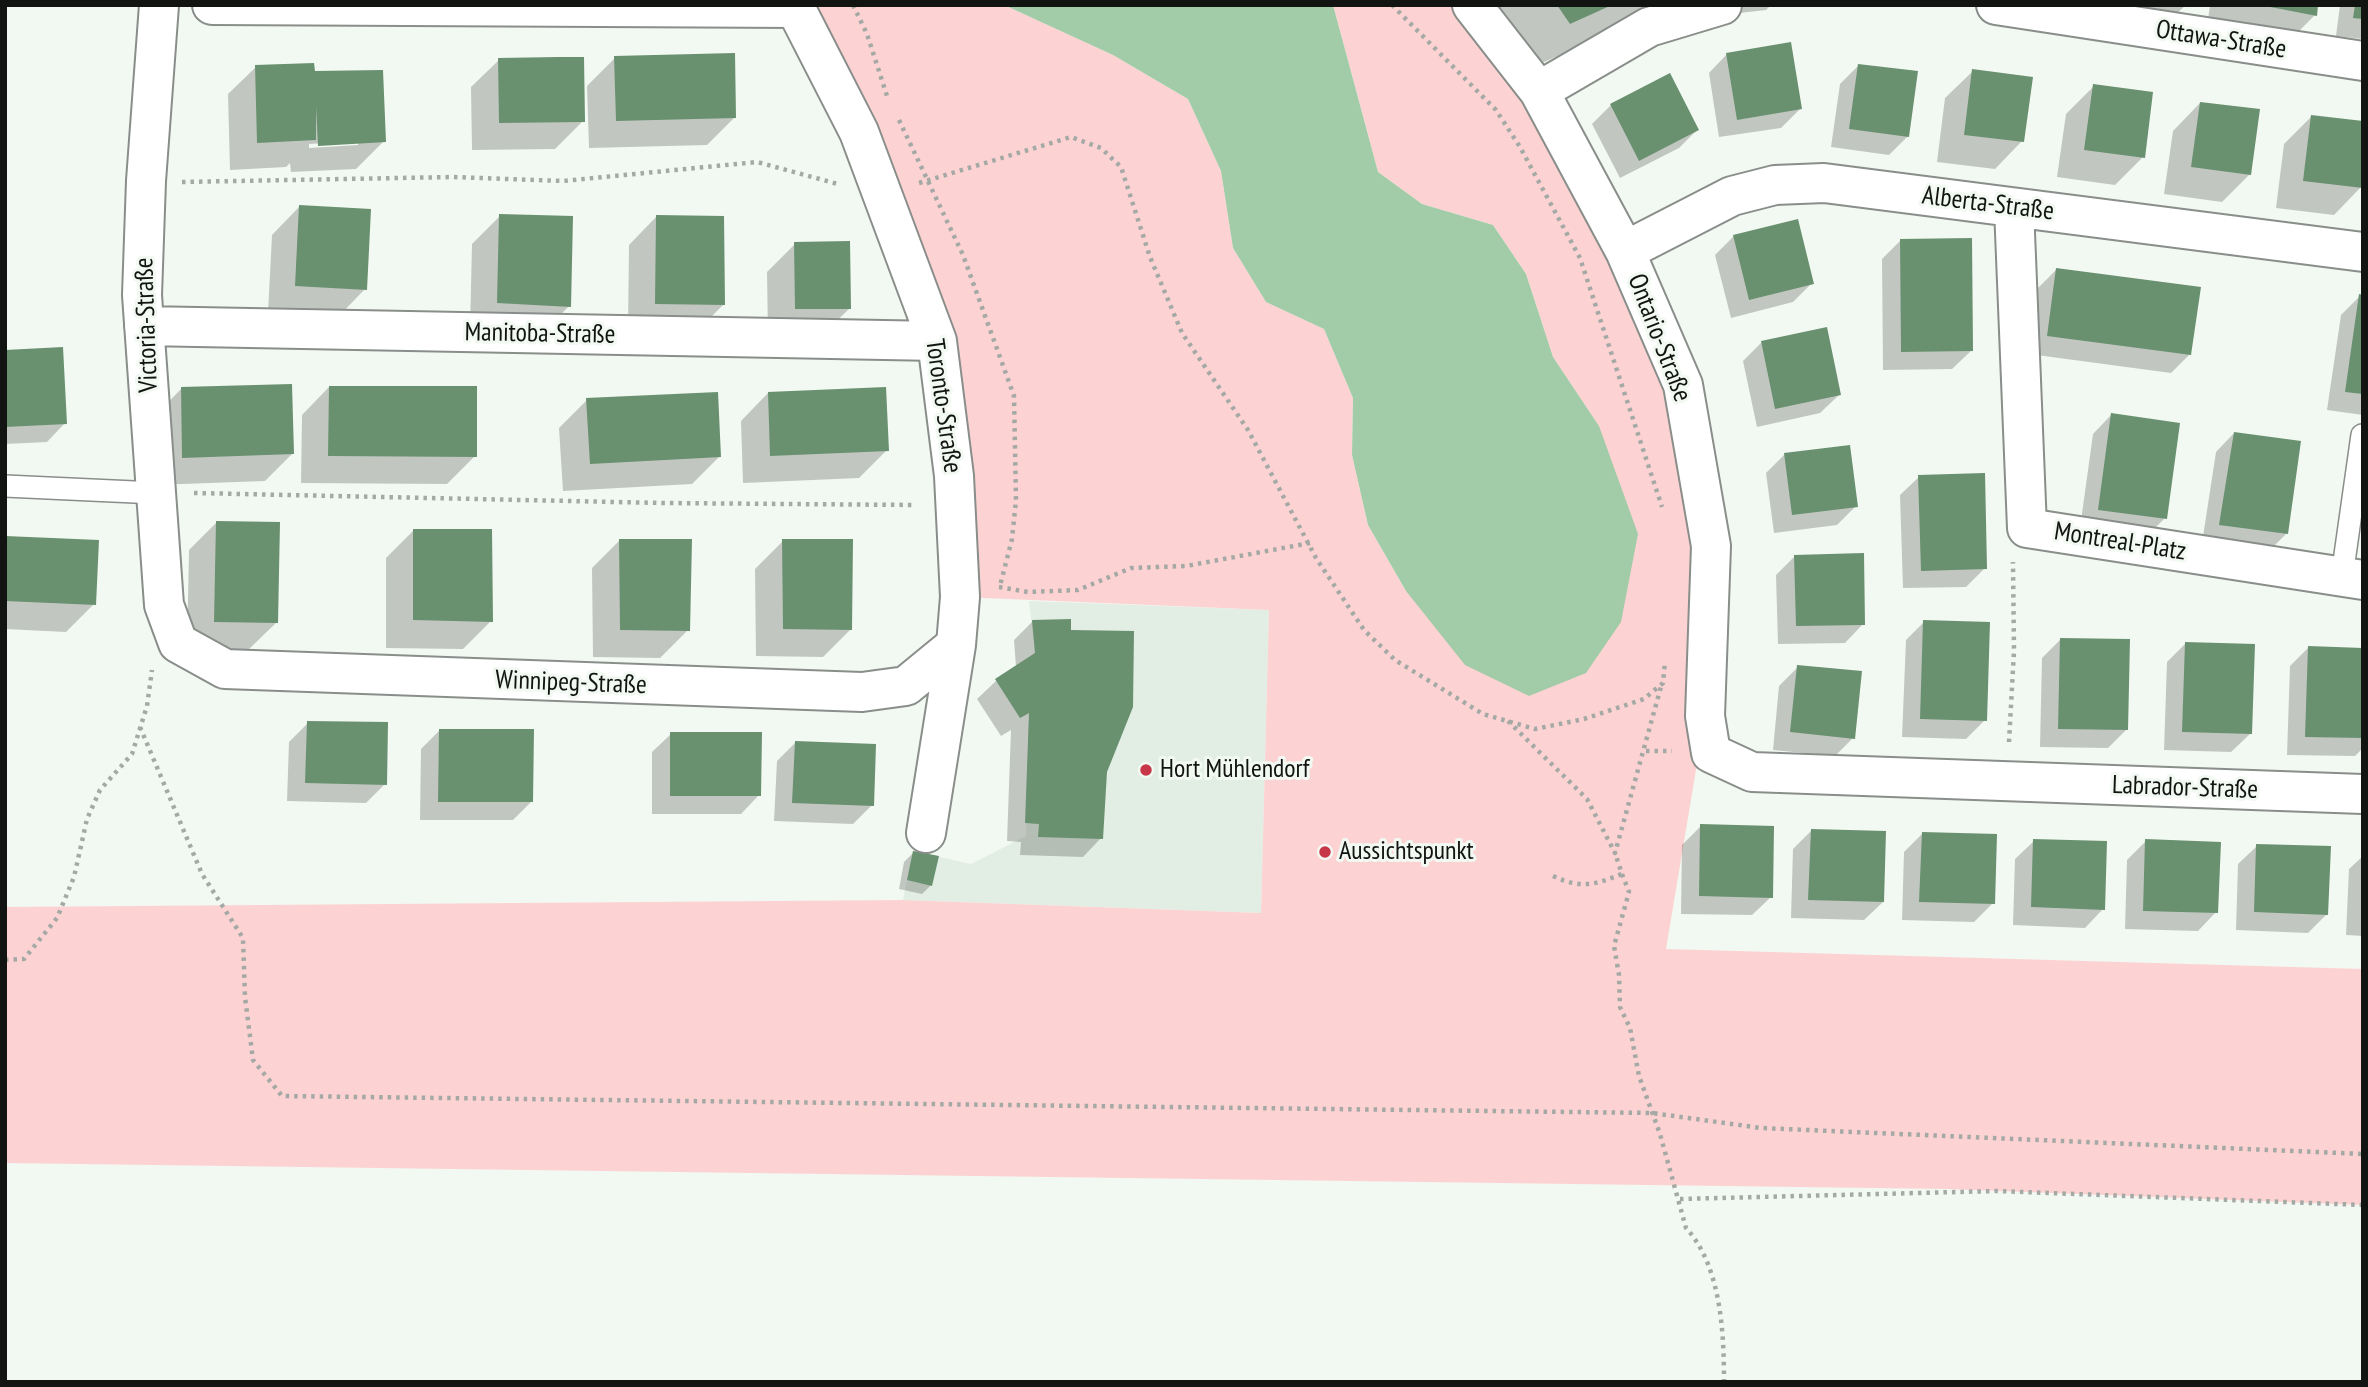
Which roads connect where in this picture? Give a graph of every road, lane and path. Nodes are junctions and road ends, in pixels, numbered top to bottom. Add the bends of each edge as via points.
1 (159, 5) edge
2 (212, 5) edge
3 (853, 5) edge
4 (1392, 5) edge
5 (1472, 5) edge
6 (1722, 5) edge
7 (1996, 5) edge
8 (795, 7) edge
9 (2363, 61) edge
10 (1539, 91) junction
11 (892, 105) dead end
12 (898, 118) dead end
13 (928, 180) junction
14 (146, 181) junction
15 (883, 197) junction
16 (2014, 208) junction
17 (1625, 251) junction
18 (2363, 252) edge
19 (144, 326) junction
20 (937, 341) junction
21 (2362, 435) edge
22 (5, 486) edge
23 (156, 492) junction
24 (956, 505) junction
25 (1665, 520) dead end
26 (1310, 543) junction
27 (2353, 578) edge
28 (2013, 599) dead end
29 (178, 643) junction
30 (956, 645) junction
31 (1667, 650) dead end
32 (1662, 683) junction
33 (1705, 716) joint
34 (1507, 721) junction
35 (140, 727) junction
36 (2007, 782) junction
37 (2363, 794) edge
38 (926, 833) dead end
39 (1615, 853) junction
40 (1622, 874) junction
41 (1553, 876) dead end
42 (5, 961) edge
43 (1652, 1113) junction
44 (2363, 1154) edge
45 (1680, 1199) junction
46 (2363, 1205) edge
47 (1724, 1382) edge

1 - 14 street, Victoria-Straße
2 - 8 street
3 - 11 path
4 - 25 path via 1496,110 1580,258
5 - 10 street, Ontario-Straße
6 - 10 street via 1649,27
7 - 9 street, Ottawa-Straße
8 - 15 street, Toronto-Straße via 859,132
10 - 17 street, Ontario-Straße
12 - 13 path
13 - 26 path via 1071,137 1101,148 1121,167 1163,294 1182,333 1248,430
13 - 26 path via 963,255 1014,396 1016,500 1000,587 1028,592 1078,590 1130,568 1186,566
14 - 15 path via 453,177 563,181 757,162
14 - 19 street, Victoria-Straße
15 - 20 street, Toronto-Straße
16 - 17 street, Alberta-Straße via 1825,183 1776,185 1732,196
16 - 18 street, Alberta-Straße
16 - 27 street, Montreal-Platz via 2027,528
17 - 33 street, Ontario-Straße via 1683,385 1709,533
19 - 20 street, Manitoba-Straße
19 - 23 street, Victoria-Straße
20 - 24 street, Toronto-Straße
21 - 27 lane
22 - 23 lane
23 - 24 path
23 - 29 street, Victoria-Straße via 164,605
24 - 30 street, Toronto-Straße via 960,597
26 - 34 path via 1364,630 1395,660 1483,713
28 - 36 path
29 - 30 street, Winnipeg-Straße via 225,669 862,692 906,686
29 - 35 path via 153,669
30 - 38 street, Toronto-Straße
31 - 32 path
32 - 34 path via 1644,699 1584,719 1535,729
32 - 39 path
33 - 36 street, Labrador-Straße via 1711,753 1752,772
34 - 39 path via 1587,799
35 - 42 path via 132,754 100,790 87,819 74,877 57,918 24,959
35 - 43 path via 202,874 243,938 253,1060 282,1096
36 - 37 street, Labrador-Straße
39 - 40 path
40 - 41 path via 1574,886
40 - 43 path via 1629,892 1614,946 1620,1007 1630,1028
43 - 44 path via 1761,1128
43 - 45 path
45 - 46 path via 1997,1191
45 - 47 path via 1686,1228 1708,1266 1718,1306

